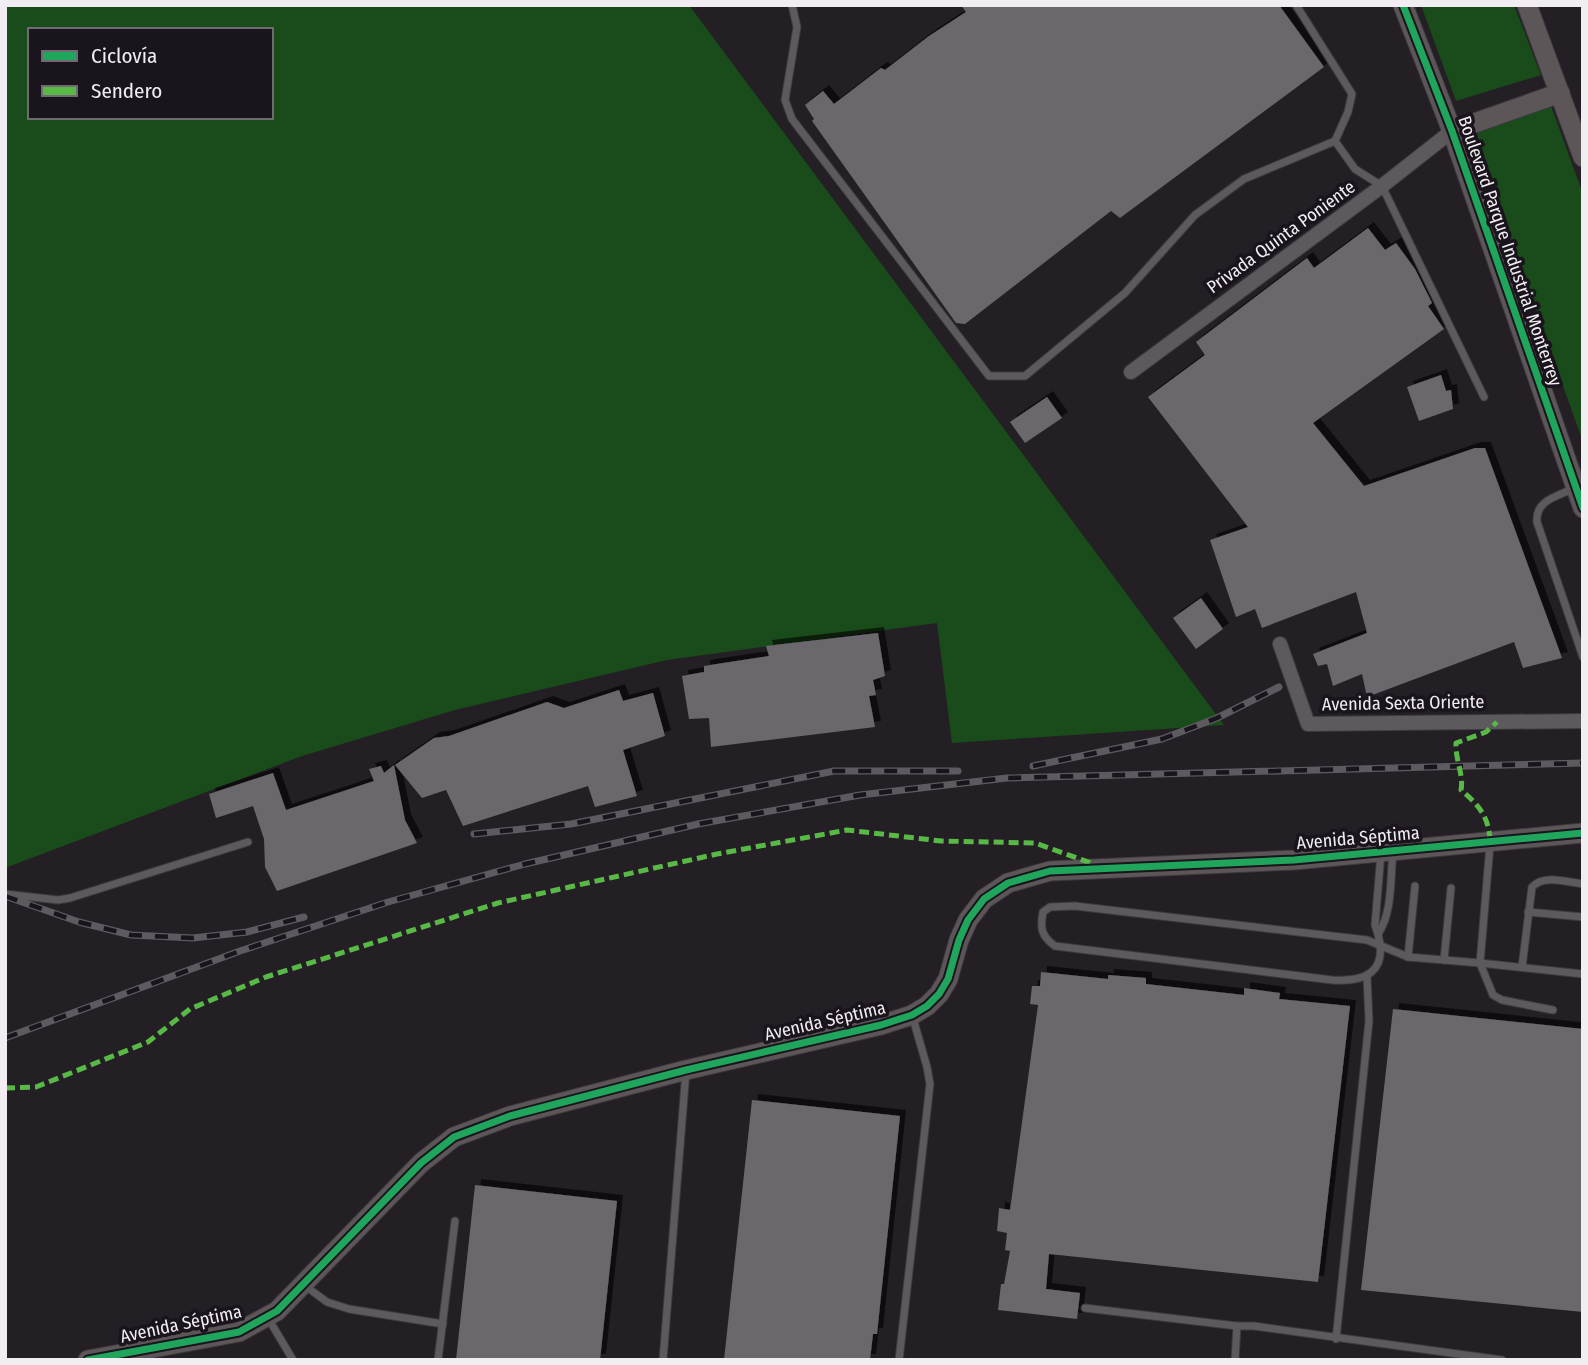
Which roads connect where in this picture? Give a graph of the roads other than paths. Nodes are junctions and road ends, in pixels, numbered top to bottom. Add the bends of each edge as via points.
1 (792, 5) edge
2 (1296, 5) edge
3 (1403, 5) edge
4 (1527, 5) edge
5 (1559, 93) junction
6 (1452, 131) junction
7 (1335, 141) junction
8 (1583, 157) edge
9 (1381, 187) junction
10 (1131, 372) dead end
11 (1484, 397) dead end
12 (1576, 487) junction
13 (1583, 508) edge
14 (1280, 644) dead end
15 (1583, 657) edge
16 (1583, 720) edge
17 (1583, 833) edge
18 (1490, 841) junction
19 (248, 842) dead end
20 (1387, 852) junction
21 (1583, 884) edge
22 (1415, 886) dead end
23 (1451, 888) dead end
24 (5, 894) edge
25 (1528, 912) junction
26 (1583, 918) edge
27 (1381, 945) junction
28 (1408, 957) junction
29 (1444, 960) junction
30 (1480, 963) junction
31 (1522, 967) junction
32 (1583, 974) edge
33 (1367, 977) junction
34 (1553, 1010) dead end
35 (912, 1014) junction
36 (686, 1070) junction
37 (455, 1222) dead end
38 (303, 1284) junction
39 (1086, 1308) dead end
40 (268, 1318) junction
41 (443, 1324) junction
42 (1237, 1326) junction
43 (1336, 1339) junction
44 (88, 1360) edge
45 (293, 1360) edge
46 (439, 1360) edge
47 (663, 1360) edge
48 (899, 1360) edge
49 (1236, 1360) edge
50 (1502, 1360) edge

1 - 7 lane via 797,27 785,100 792,119 989,376 1025,376 1125,293 1195,215 1244,179
2 - 7 lane via 1352,94
3 - 6 street, Boulevard Parque Industrial Monterrey
4 - 5 street
5 - 6 street
5 - 8 street
6 - 9 street, Privada Quinta Poniente
6 - 12 street, Boulevard Parque Industrial Monterrey
7 - 9 lane via 1355,169
9 - 10 street, Privada Quinta Poniente
9 - 11 lane
12 - 13 street, Boulevard Parque Industrial Monterrey
12 - 15 lane via 1541,505 1536,522
14 - 16 street, Avenida Sexta Oriente via 1308,724
17 - 18 street, Avenida Séptima
18 - 20 street, Avenida Séptima
18 - 30 lane
19 - 24 lane via 70,898
20 - 27 lane via 1375,925
20 - 35 street, Avenida Séptima via 1050,871 1008,883 984,899 968,920 939,994
21 - 25 lane via 1536,882
22 - 28 lane
23 - 29 lane
25 - 26 lane
25 - 31 lane
27 - 28 lane
27 - 33 lane via 1381,960
27 - 33 lane via 1075,906 1050,907 1043,912 1042,933 1055,946 1332,980
28 - 29 lane
29 - 30 lane
30 - 31 lane
30 - 34 lane via 1493,995
31 - 32 lane
33 - 43 lane via 1369,1021
35 - 36 street, Avenida Séptima
35 - 48 lane via 930,1084
36 - 38 street, Avenida Séptima via 510,1116 454,1138 421,1163
36 - 47 lane
37 - 41 lane
38 - 40 street, Avenida Séptima
38 - 41 lane via 349,1309
39 - 42 lane
40 - 44 street, Avenida Séptima via 239,1332
40 - 45 lane
41 - 46 lane
42 - 43 lane
42 - 49 lane
43 - 50 lane

